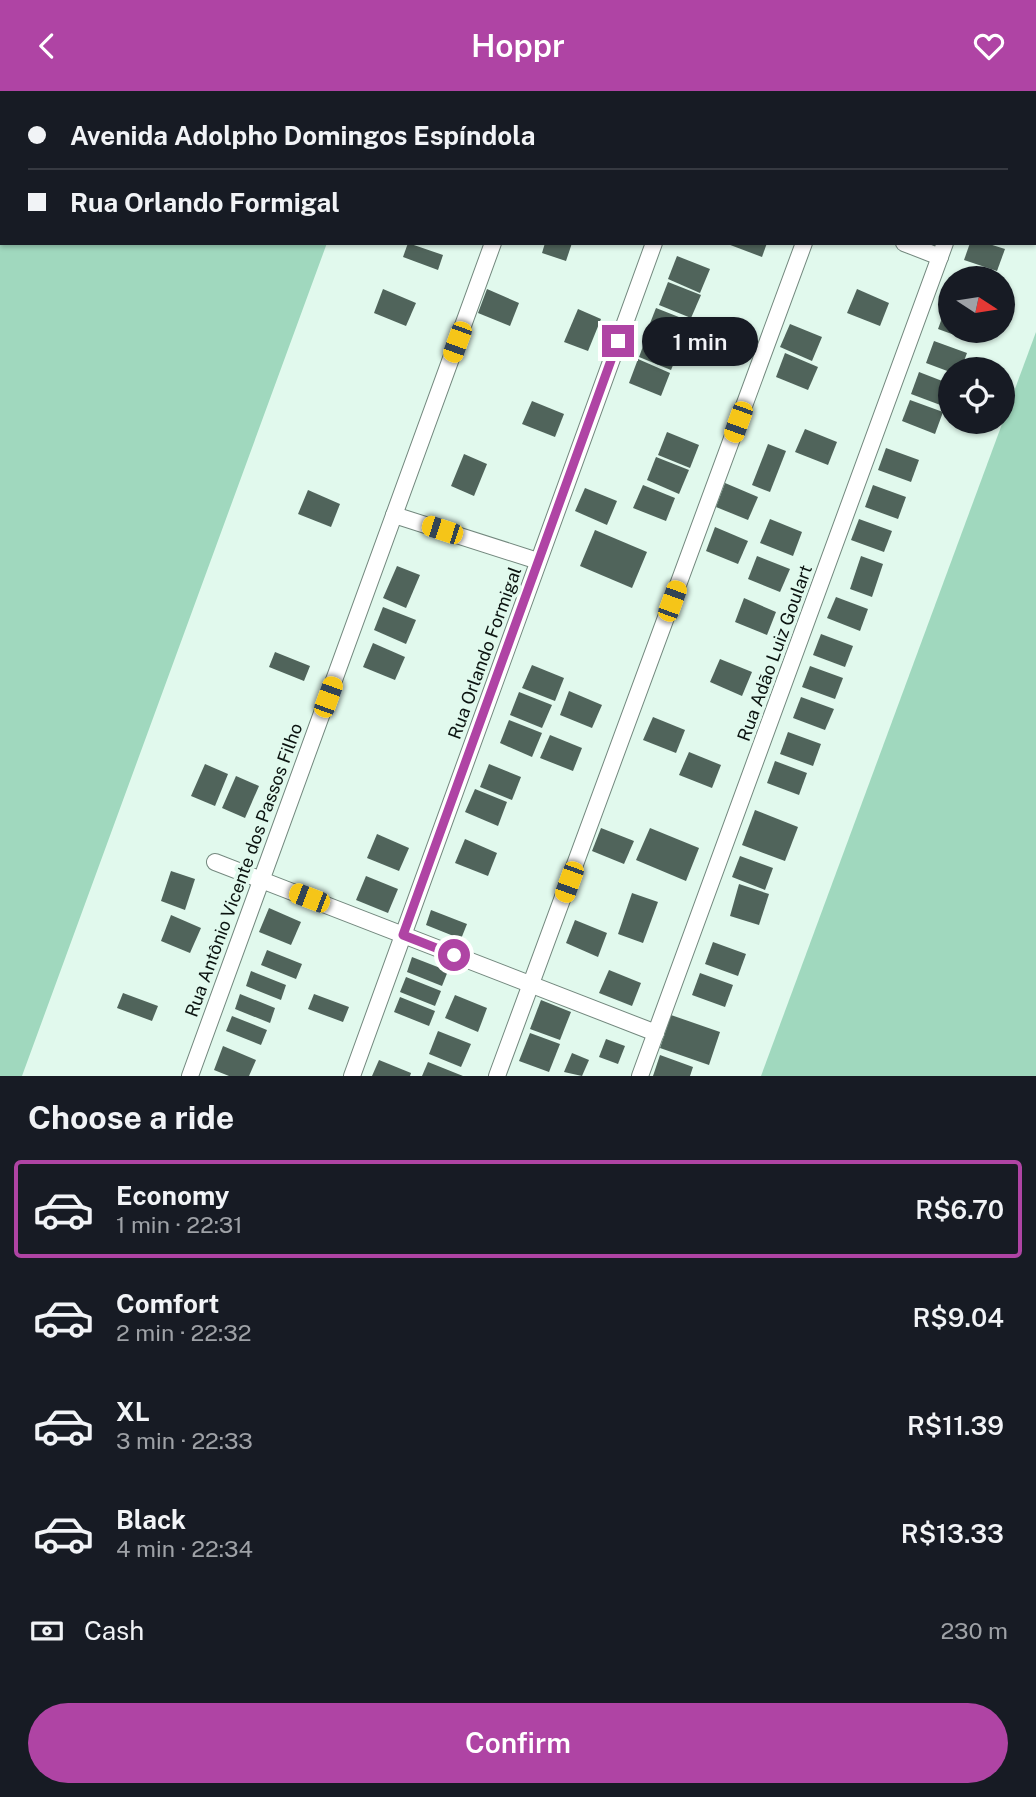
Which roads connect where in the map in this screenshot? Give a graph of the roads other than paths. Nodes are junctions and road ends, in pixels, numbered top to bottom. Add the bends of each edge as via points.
1 (492, 245) edge
2 (653, 245) edge
3 (803, 245) edge
4 (915, 245) edge
5 (943, 250) edge
6 (394, 515) junction
7 (538, 561) junction
8 (215, 862) dead end
9 (261, 880) junction
10 (403, 935) junction
11 (531, 984) junction
12 (656, 1033) junction
13 (190, 1076) edge
14 (352, 1076) edge
15 (497, 1076) edge
16 (640, 1076) edge

1 - 6 street, Rua Antônio Vicente dos Passos Filho
2 - 7 street, Rua Orlando Formigal
3 - 11 street
4 - 5 street
5 - 12 street, Rua Adão Luiz Goulart
6 - 7 street
6 - 9 street, Rua Antônio Vicente dos Passos Filho
7 - 10 street, Rua Orlando Formigal
8 - 9 street
9 - 10 street
9 - 13 street, Rua Antônio Vicente dos Passos Filho
10 - 11 street
10 - 14 street, Rua Orlando Formigal
11 - 12 street
11 - 15 street
12 - 16 street, Rua Adão Luiz Goulart

